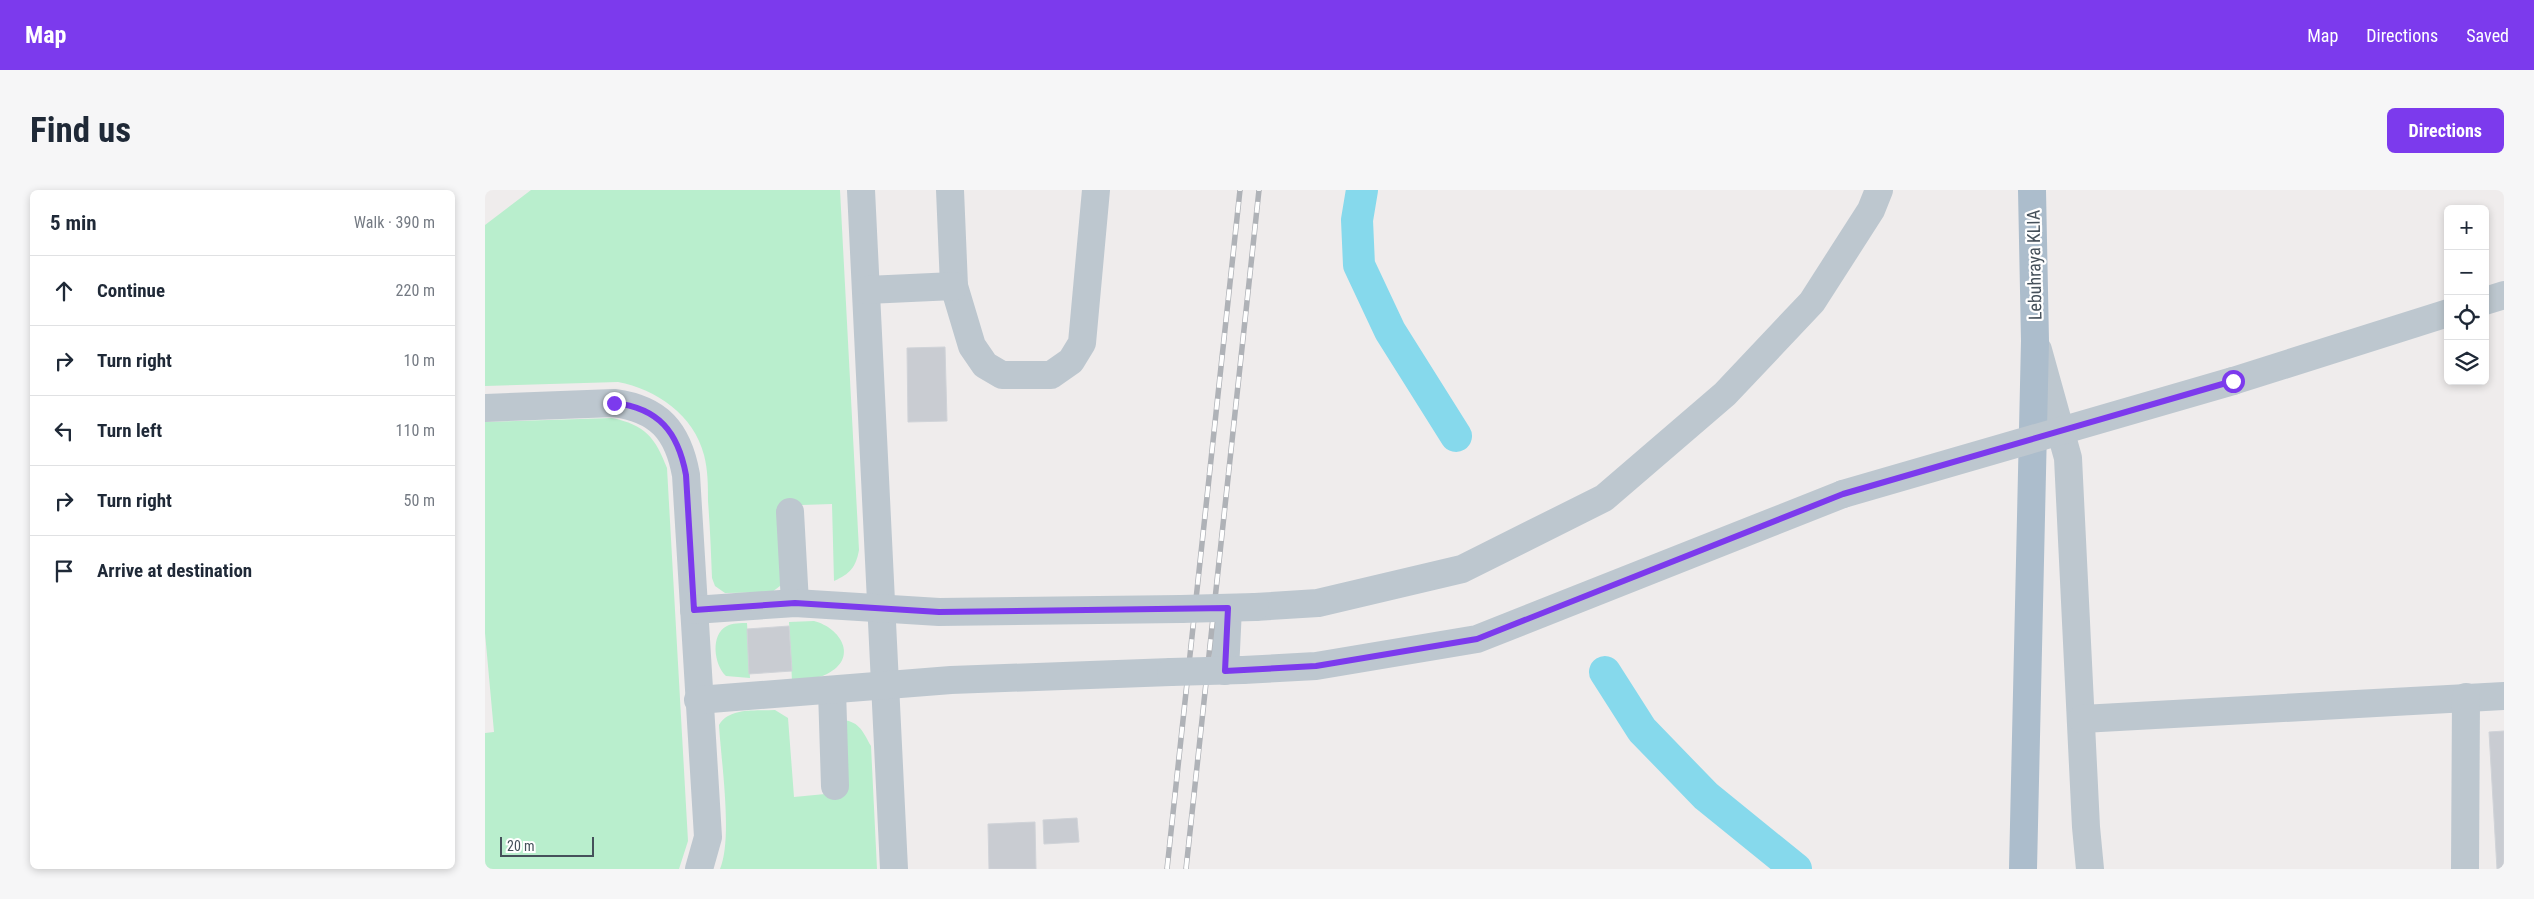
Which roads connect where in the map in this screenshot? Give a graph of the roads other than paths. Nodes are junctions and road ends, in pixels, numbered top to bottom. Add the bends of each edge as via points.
1 (861, 190) edge
2 (950, 190) edge
3 (1096, 190) edge
4 (1879, 190) edge
5 (2032, 190) edge
6 (954, 286) junction
7 (867, 290) junction
8 (2504, 295) edge
9 (2489, 300) edge
10 (2444, 314) edge
11 (2035, 341) junction
12 (485, 408) edge
13 (790, 512) dead end
14 (795, 603) junction
15 (1228, 608) junction
16 (880, 609) junction
17 (694, 610) junction
18 (1234, 670) junction
19 (884, 684) junction
20 (832, 690) junction
21 (2504, 696) edge
22 (2466, 697) junction
23 (698, 700) junction
24 (2081, 719) junction
25 (835, 786) dead end
26 (699, 869) edge
27 (894, 869) edge
28 (2023, 869) edge
29 (2090, 869) edge
30 (2465, 869) edge

1 - 7 street
2 - 6 street
3 - 6 street via 1081,342 1071,361 1051,375 1002,375 985,365 972,346
4 - 15 street, bridge via 1871,210 1812,302 1725,394 1604,498 1462,569 1318,603
5 - 11 main road, Lebuhraya KLIA
6 - 7 street
7 - 16 street
8 - 9 street
10 - 18 street, bridge via 2233,381 1843,494 1477,639 1316,666
11 - 24 street via 2068,458
11 - 28 main road, Lebuhraya KLIA
12 - 17 street via 614,403 644,411 669,429 683,456 686,475
13 - 14 street
14 - 16 street
14 - 17 street
15 - 16 street, bridge via 939,612
15 - 18 street
16 - 19 street
17 - 23 street
18 - 19 street, bridge
19 - 20 street
19 - 27 street
20 - 23 street
20 - 25 street
21 - 22 street
22 - 24 street
22 - 30 street
23 - 26 street via 708,837
24 - 29 street

